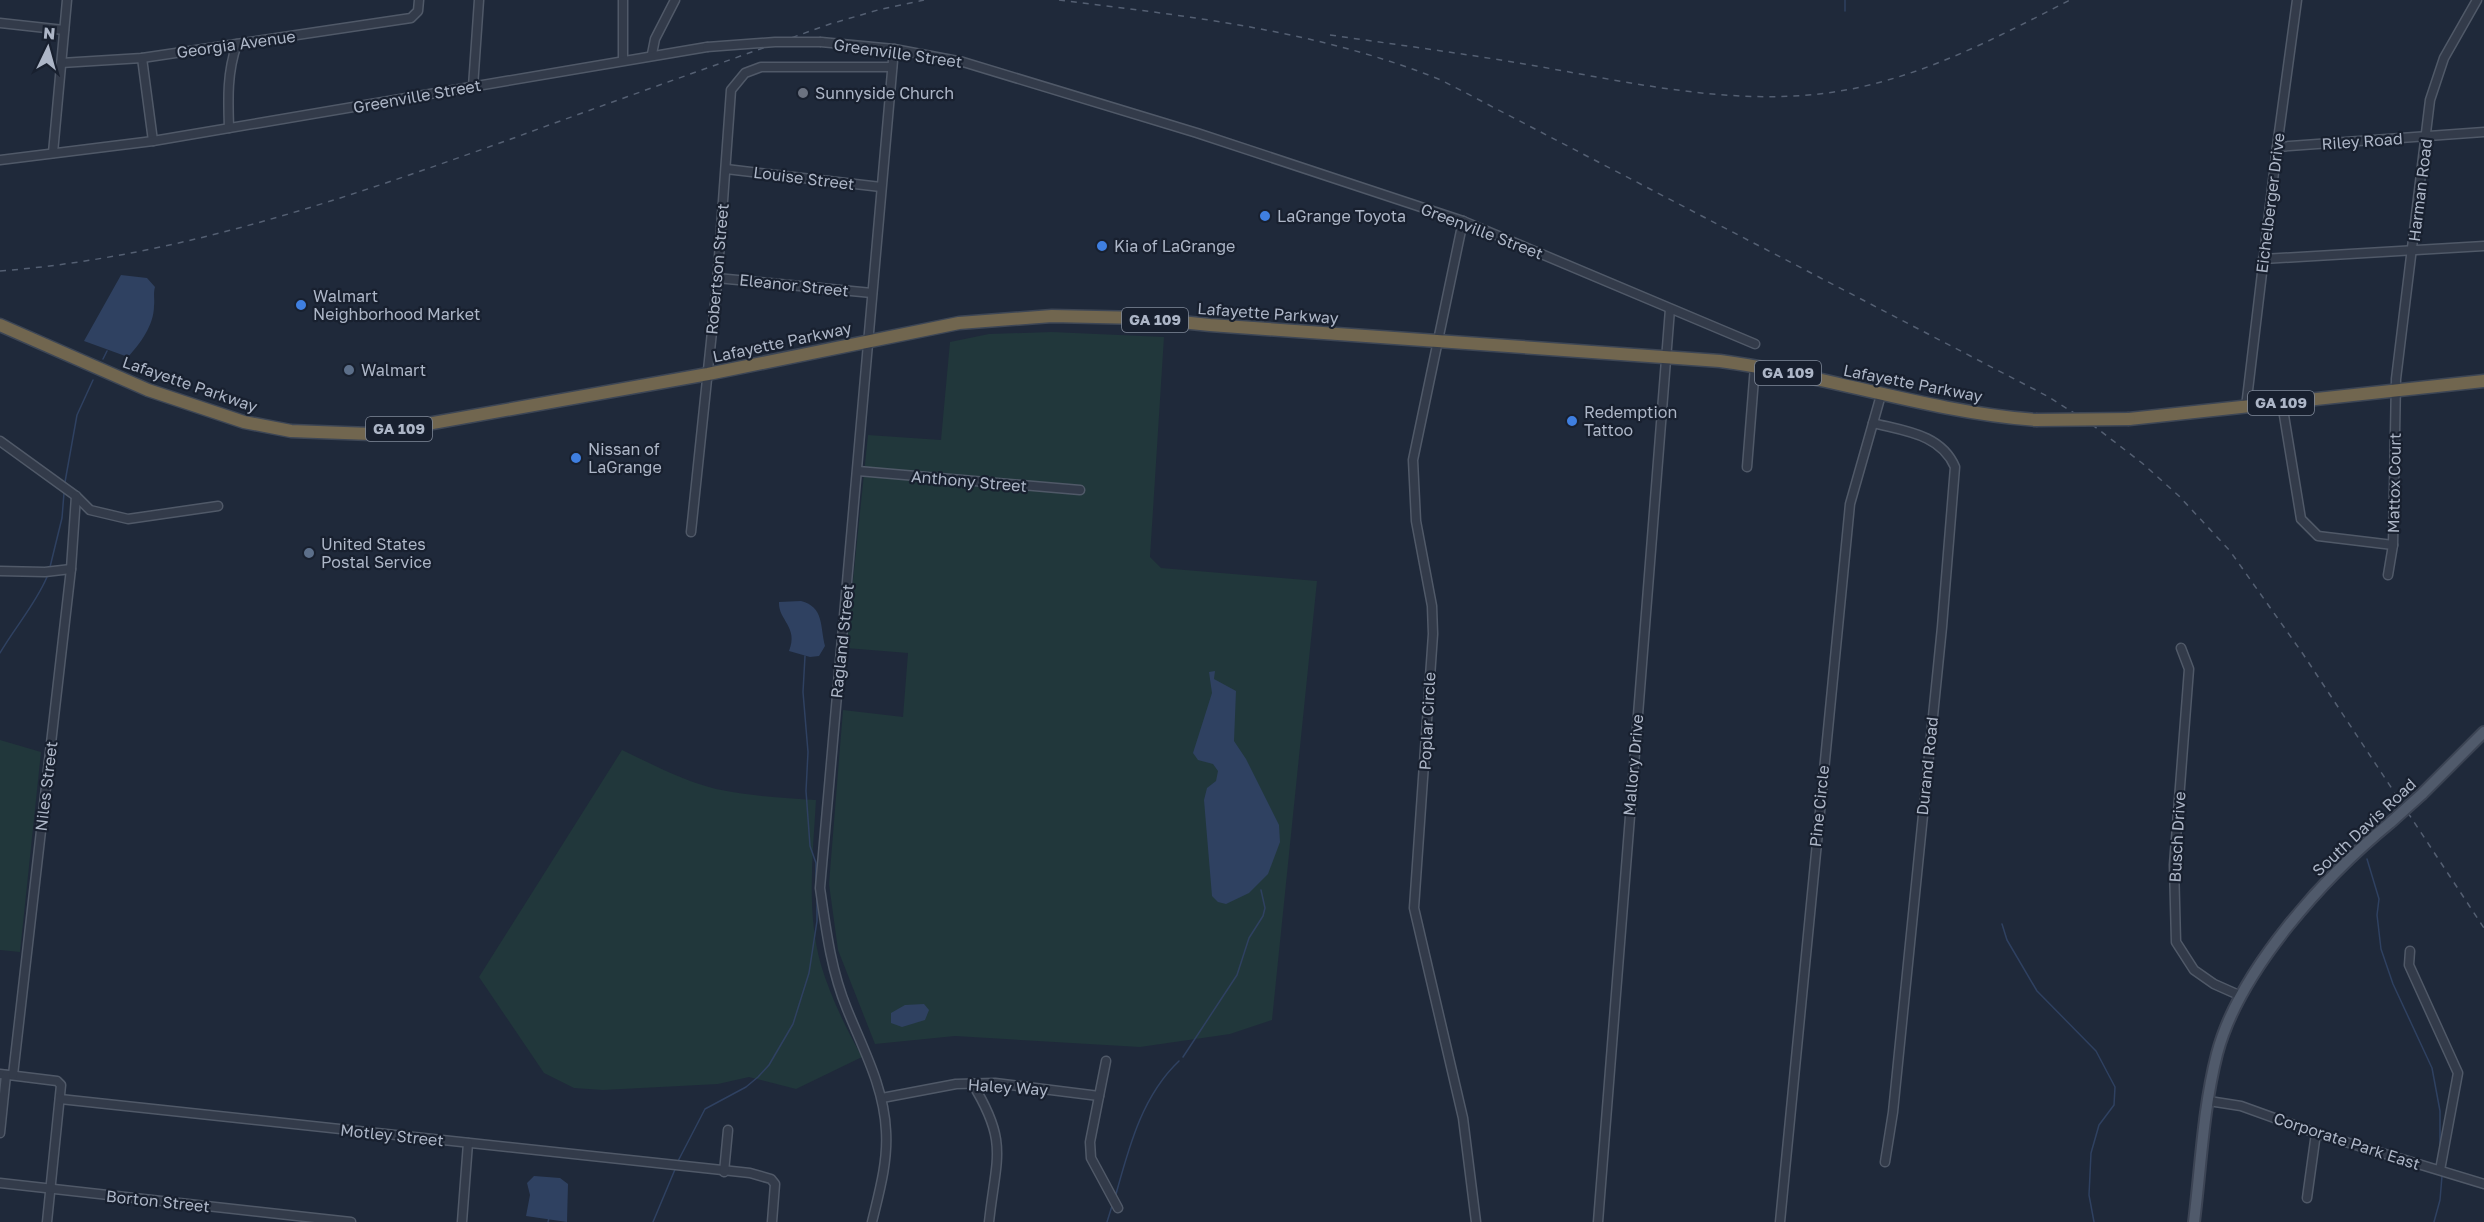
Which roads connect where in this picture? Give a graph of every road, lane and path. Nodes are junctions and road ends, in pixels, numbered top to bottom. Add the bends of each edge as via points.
1 (67, 0) edge
2 (419, 0) edge
3 (479, 0) edge
4 (623, 0) edge
5 (675, 0) edge
6 (2297, 0) edge
7 (2477, 0) edge
8 (0, 23) edge
9 (64, 30) junction
10 (237, 44) junction
11 (894, 49) junction
12 (652, 54) junction
13 (142, 58) junction
14 (623, 60) junction
15 (61, 63) junction
16 (892, 67) junction
17 (473, 87) junction
18 (229, 129) junction
19 (2484, 132) edge
20 (2426, 136) junction
21 (153, 141) junction
22 (2277, 147) junction
23 (53, 153) junction
24 (0, 160) edge
25 (726, 169) junction
26 (881, 187) junction
27 (1463, 221) junction
28 (2484, 246) edge
29 (2412, 250) junction
30 (2263, 259) junction
31 (717, 278) junction
32 (872, 293) junction
33 (1670, 309) junction
34 (0, 325) edge
35 (868, 341) junction
36 (1439, 341) junction
37 (1755, 344) dead end
38 (1665, 356) junction
39 (1755, 366) junction
40 (708, 374) junction
41 (2484, 381) edge
42 (2396, 391) junction
43 (1881, 395) junction
44 (2282, 403) junction
45 (2246, 407) junction
46 (1872, 423) junction
47 (0, 441) edge
48 (1746, 467) dead end
49 (858, 471) junction
50 (1080, 490) dead end
51 (76, 496) junction
52 (218, 506) dead end
53 (691, 532) dead end
54 (2393, 545) junction
55 (71, 569) junction
56 (0, 571) edge
57 (2388, 575) dead end
58 (2181, 648) dead end
59 (2484, 732) edge
60 (2410, 951) dead end
61 (2241, 996) junction
62 (1106, 1061) dead end
63 (6, 1075) edge
64 (972, 1083) junction
65 (1099, 1096) junction
66 (882, 1098) junction
67 (60, 1099) junction
68 (2209, 1101) junction
69 (728, 1130) dead end
70 (0, 1133) edge
71 (2316, 1133) junction
72 (468, 1143) junction
73 (1885, 1162) dead end
74 (2440, 1170) junction
75 (724, 1172) junction
76 (0, 1183) edge
77 (2484, 1184) edge
78 (51, 1189) junction
79 (2307, 1198) dead end
80 (1118, 1208) dead end
81 (47, 1222) edge
82 (351, 1222) edge
83 (462, 1222) edge
84 (772, 1222) edge
85 (872, 1222) edge
86 (989, 1222) edge
87 (1476, 1222) edge
88 (1598, 1222) edge
89 (1780, 1222) edge
90 (2194, 1222) edge

1 - 9 street
2 - 10 street, Georgia Avenue via 411,18
3 - 17 street
4 - 14 street
5 - 12 street via 655,39
6 - 22 street, Eichelberger Drive
7 - 20 street, Harman Road via 2435,78
8 - 9 street
9 - 15 street
10 - 13 street, Georgia Avenue
10 - 18 street via 227,91
11 - 12 street, Greenville Street, bridge via 775,42
11 - 16 street, Ragland Street
11 - 27 street, Greenville Street via 1015,76
12 - 14 street, Greenville Street
13 - 15 street, Georgia Avenue
13 - 21 street
14 - 17 street, Greenville Street
15 - 23 street
16 - 25 street, Robertson Street via 752,69 731,90
16 - 26 street, Ragland Street
17 - 18 street, Greenville Street
18 - 21 street, Greenville Street
19 - 20 street, Riley Road
20 - 22 street, Riley Road
20 - 29 street, Harman Road
21 - 23 street, Greenville Street
22 - 30 street, Eichelberger Drive
23 - 24 street, Greenville Street
25 - 26 street, Louise Street
25 - 31 street, Robertson Street
26 - 32 street, Ragland Street
27 - 33 street, Greenville Street
27 - 36 street, Poplar Circle
28 - 29 street
29 - 30 street
29 - 42 street, Harman Road
30 - 45 street, Eichelberger Drive
31 - 32 street, Eleanor Street
31 - 40 street, Robertson Street
32 - 35 street, Ragland Street
33 - 37 street, Greenville Street
33 - 38 street, Mallory Drive
34 - 40 highway, Lafayette Parkway / GA 109 via 148,390 244,422 291,431 371,434
35 - 36 highway, Lafayette Parkway / GA 109 via 959,323 1052,316 1142,318
35 - 40 highway, Lafayette Parkway / GA 109
35 - 49 street, Ragland Street
36 - 38 highway, Lafayette Parkway / GA 109
36 - 87 street, Poplar Circle via 1413,460 1416,521 1432,634 1414,908 1463,1118
38 - 39 highway, Lafayette Parkway / GA 109
38 - 88 street, Mallory Drive
39 - 43 highway, Lafayette Parkway / GA 109
39 - 48 street
40 - 53 street, Robertson Street
41 - 42 highway, Lafayette Parkway / GA 109
42 - 44 highway, Lafayette Parkway / GA 109
42 - 54 street, Mattox Court
43 - 45 highway, Lafayette Parkway / GA 109, bridge via 1952,410 2036,420 2129,419
43 - 46 street, Pine Circle
44 - 45 highway, Lafayette Parkway / GA 109
44 - 54 street via 2301,519 2318,536
46 - 73 street, Durand Road via 1933,441 1947,452 1955,467 1942,627
46 - 89 street, Pine Circle via 1850,504
47 - 51 street
49 - 50 street, Anthony Street
49 - 66 street, Ragland Street via 820,888 828,950
51 - 52 street via 90,510 128,519
51 - 55 street, Niles Street
54 - 57 street, Mattox Court
55 - 56 street
55 - 63 street, Niles Street
58 - 61 street, Busch Drive via 2189,669 2174,865 2176,942 2194,970
59 - 61 main road, South Davis Road, bridge via 2422,794 2354,852 2306,903
60 - 74 street via 2409,965 2458,1073
61 - 68 main road, South Davis Road via 2217,1054
62 - 65 street
63 - 67 street via 57,1081 61,1085
63 - 70 street, Niles Street
64 - 65 street, Haley Way
64 - 66 street, Haley Way
64 - 86 street via 997,1134 999,1153
65 - 80 street via 1091,1158
66 - 85 street, Ragland Street via 886,1132 884,1170
67 - 72 street, Motley Street
67 - 78 street
68 - 71 street, Corporate Park East via 2241,1106
68 - 90 main road, South Davis Road
69 - 75 street
71 - 74 street, Corporate Park East
71 - 79 street
72 - 75 street, Motley Street
72 - 83 street
74 - 77 street, Corporate Park East
75 - 84 street, Motley Street via 771,1179 776,1191
76 - 78 street, Borton Street
78 - 81 street
78 - 82 street, Borton Street

